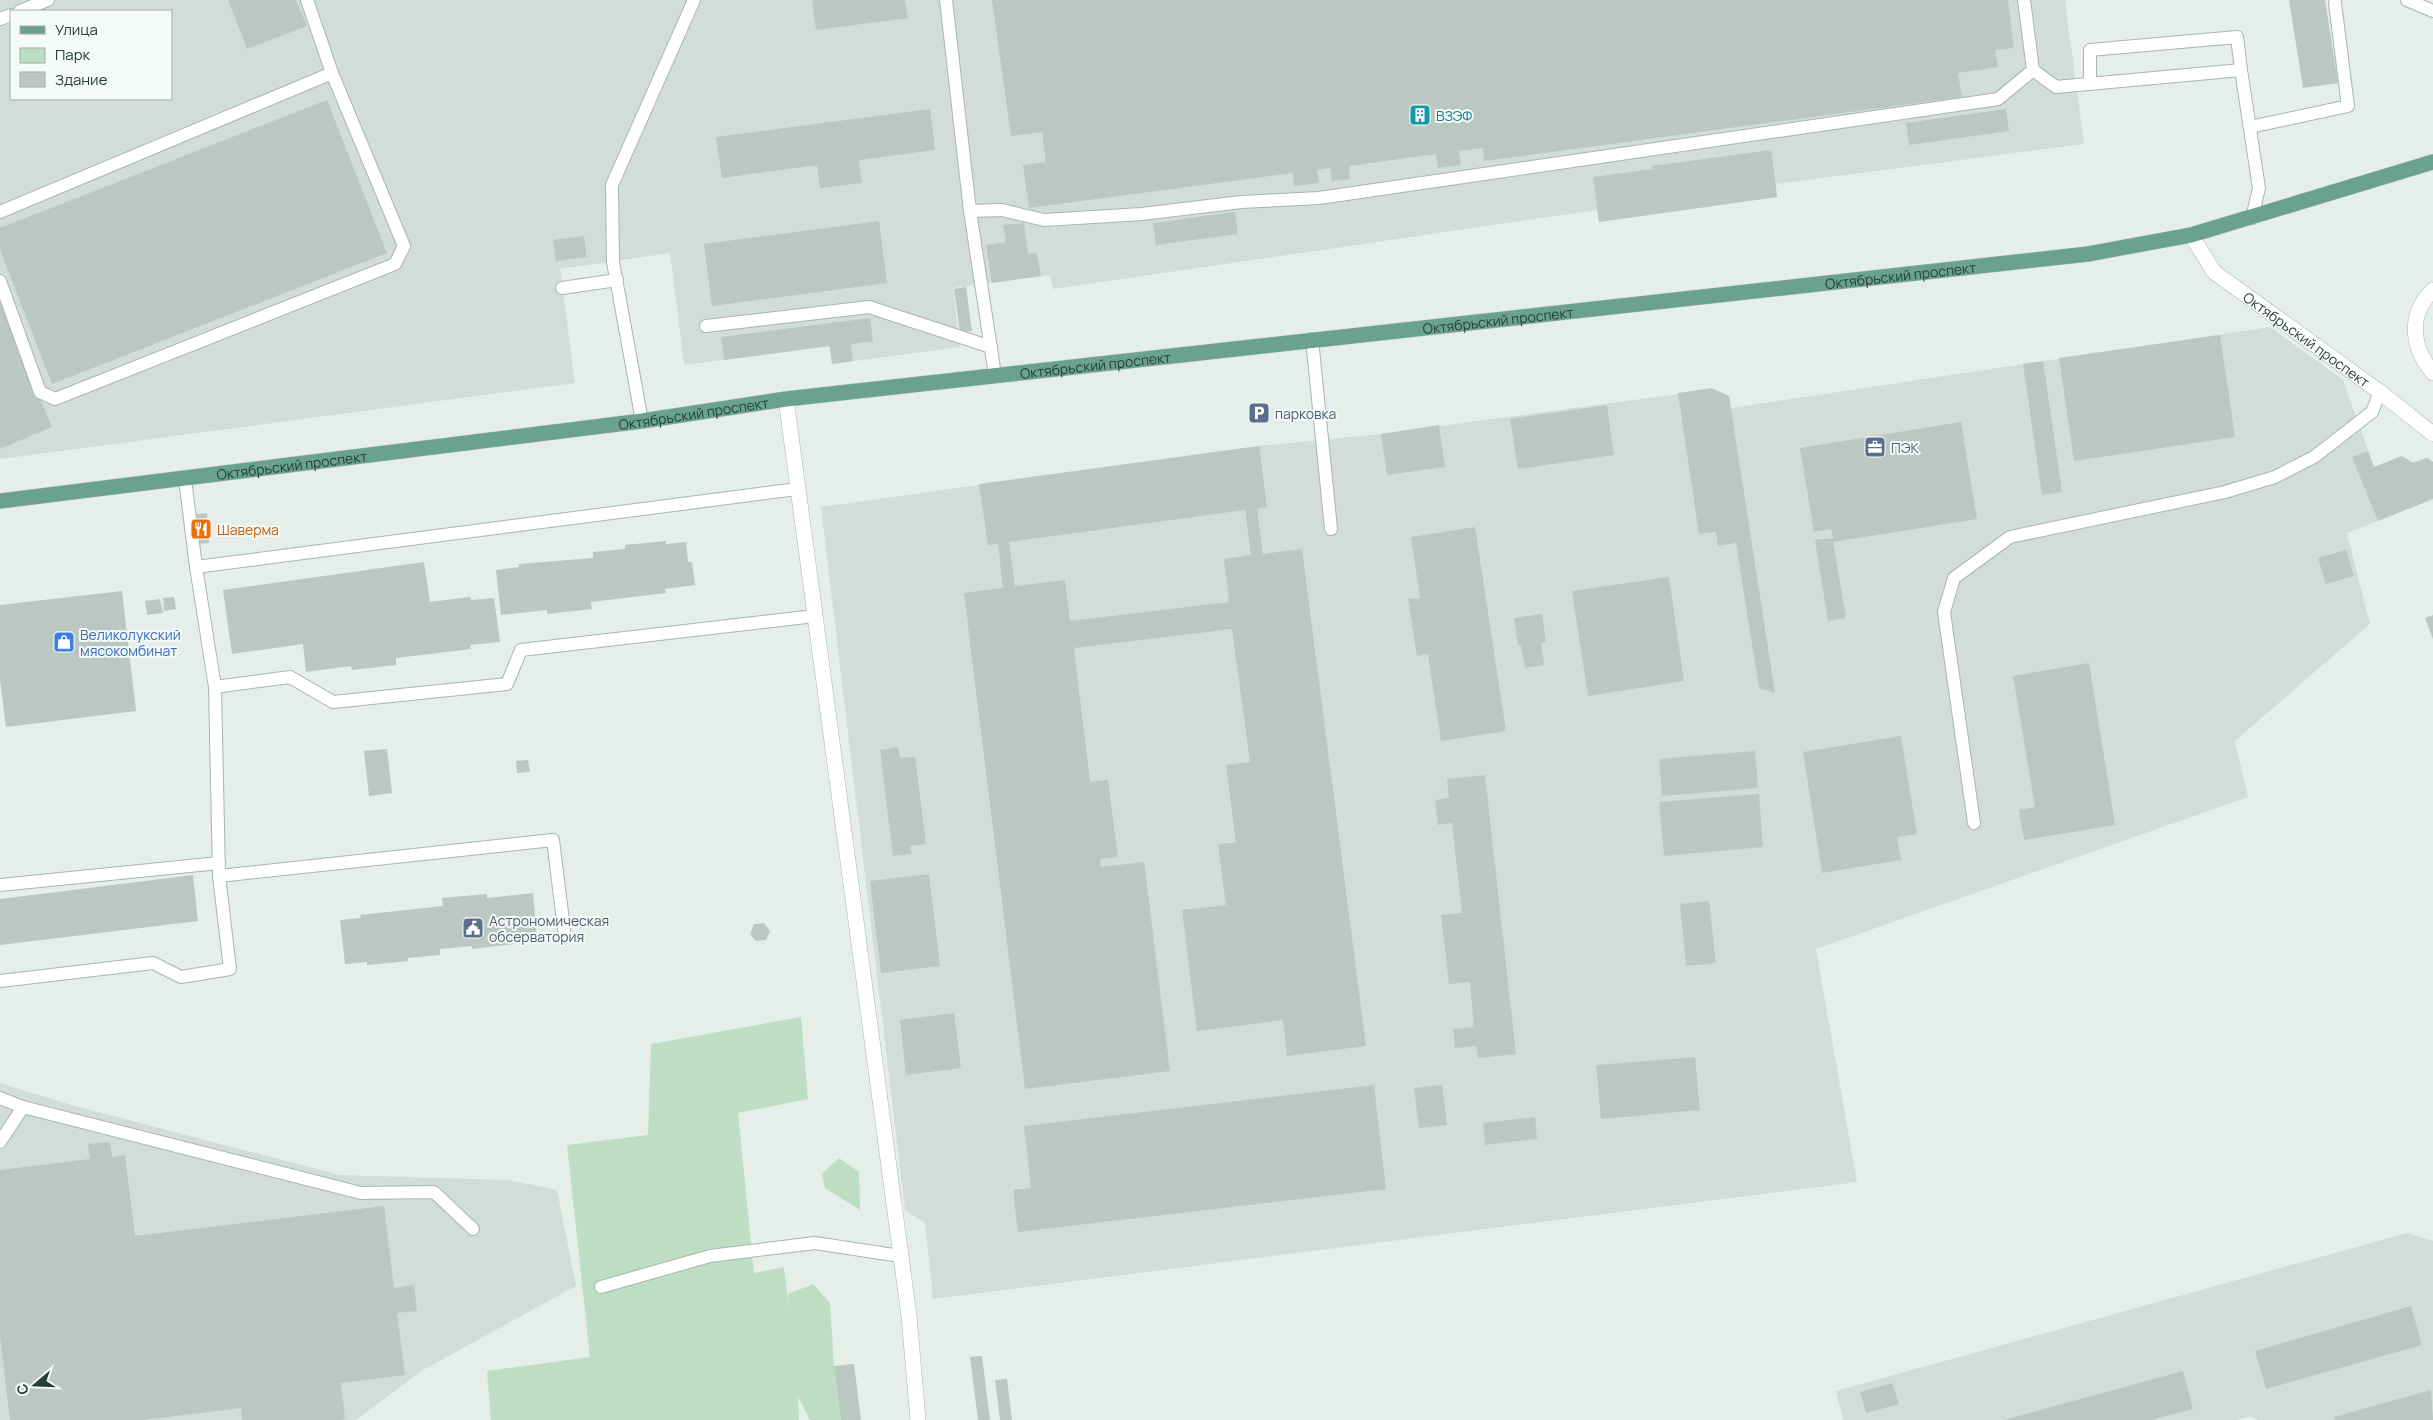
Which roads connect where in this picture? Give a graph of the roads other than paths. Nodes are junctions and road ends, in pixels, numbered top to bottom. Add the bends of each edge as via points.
1 (48, 0) edge
2 (307, 0) edge
3 (694, 0) edge
4 (946, 0) edge
5 (2024, 0) edge
6 (2407, 0) edge
7 (2335, 3) dead end
8 (23, 10) edge
9 (2433, 12) edge
10 (2033, 70) junction
11 (2241, 70) junction
12 (332, 73) junction
13 (2090, 84) junction
14 (2250, 127) junction
15 (2433, 162) edge
16 (970, 211) junction
17 (0, 212) edge
18 (2252, 218) junction
19 (2191, 235) junction
20 (617, 280) junction
21 (0, 282) edge
22 (562, 288) dead end
23 (2433, 290) edge
24 (706, 326) dead end
25 (1312, 339) junction
26 (990, 347) junction
27 (2433, 373) edge
28 (995, 375) junction
29 (2380, 392) junction
30 (786, 399) junction
31 (642, 421) junction
32 (2433, 434) edge
33 (185, 479) junction
34 (797, 489) junction
35 (0, 501) edge
36 (1331, 529) dead end
37 (196, 567) junction
38 (815, 616) junction
39 (215, 687) junction
40 (1974, 823) dead end
41 (218, 863) junction
42 (219, 876) junction
43 (0, 885) edge
44 (565, 937) dead end
45 (0, 981) edge
46 (0, 1098) edge
47 (23, 1107) junction
48 (0, 1142) edge
49 (473, 1229) dead end
50 (900, 1256) junction
51 (601, 1288) dead end
52 (918, 1420) edge

1 - 8 lane
2 - 12 lane
3 - 20 lane via 612,185 613,262
4 - 16 lane
5 - 10 lane
6 - 9 lane
7 - 14 lane via 2348,106
10 - 13 lane via 2056,87
10 - 16 lane via 1998,99 1319,198 1044,220 1002,210
11 - 13 lane
11 - 13 lane via 2237,37 2090,50
11 - 14 lane
12 - 17 lane
12 - 21 lane via 404,246 394,264 55,399 40,392
14 - 18 lane via 2259,188
15 - 18 main road, Октябрьский проспект
16 - 26 lane
18 - 19 main road, Октябрьский проспект
19 - 25 main road, Октябрьский проспект via 2088,254
19 - 29 street, Октябрьский проспект via 2214,272
20 - 22 lane
20 - 31 lane
23 - 27 street via 2420,306 2415,324 2415,342 2422,360
24 - 26 lane via 869,307
25 - 28 main road, Октябрьский проспект
25 - 36 lane
26 - 28 lane
28 - 30 main road, Октябрьский проспект
29 - 32 street, Октябрьский проспект
29 - 40 lane via 2372,412 2314,457 2276,477 2225,492 2010,537 1954,578 1944,612
30 - 31 main road, Октябрьский проспект
30 - 34 street
31 - 33 main road, Октябрьский проспект
33 - 35 main road, Октябрьский проспект
33 - 37 lane
34 - 37 lane
34 - 38 street
37 - 39 lane
38 - 39 lane via 521,650 507,684 333,702 290,677
38 - 50 street
39 - 41 lane
41 - 42 lane
41 - 43 lane
42 - 44 lane via 553,840
42 - 45 lane via 230,969 180,976 153,963
46 - 47 lane
47 - 48 lane
47 - 49 lane via 361,1193 434,1192
50 - 51 lane via 815,1244 710,1256
50 - 52 street

